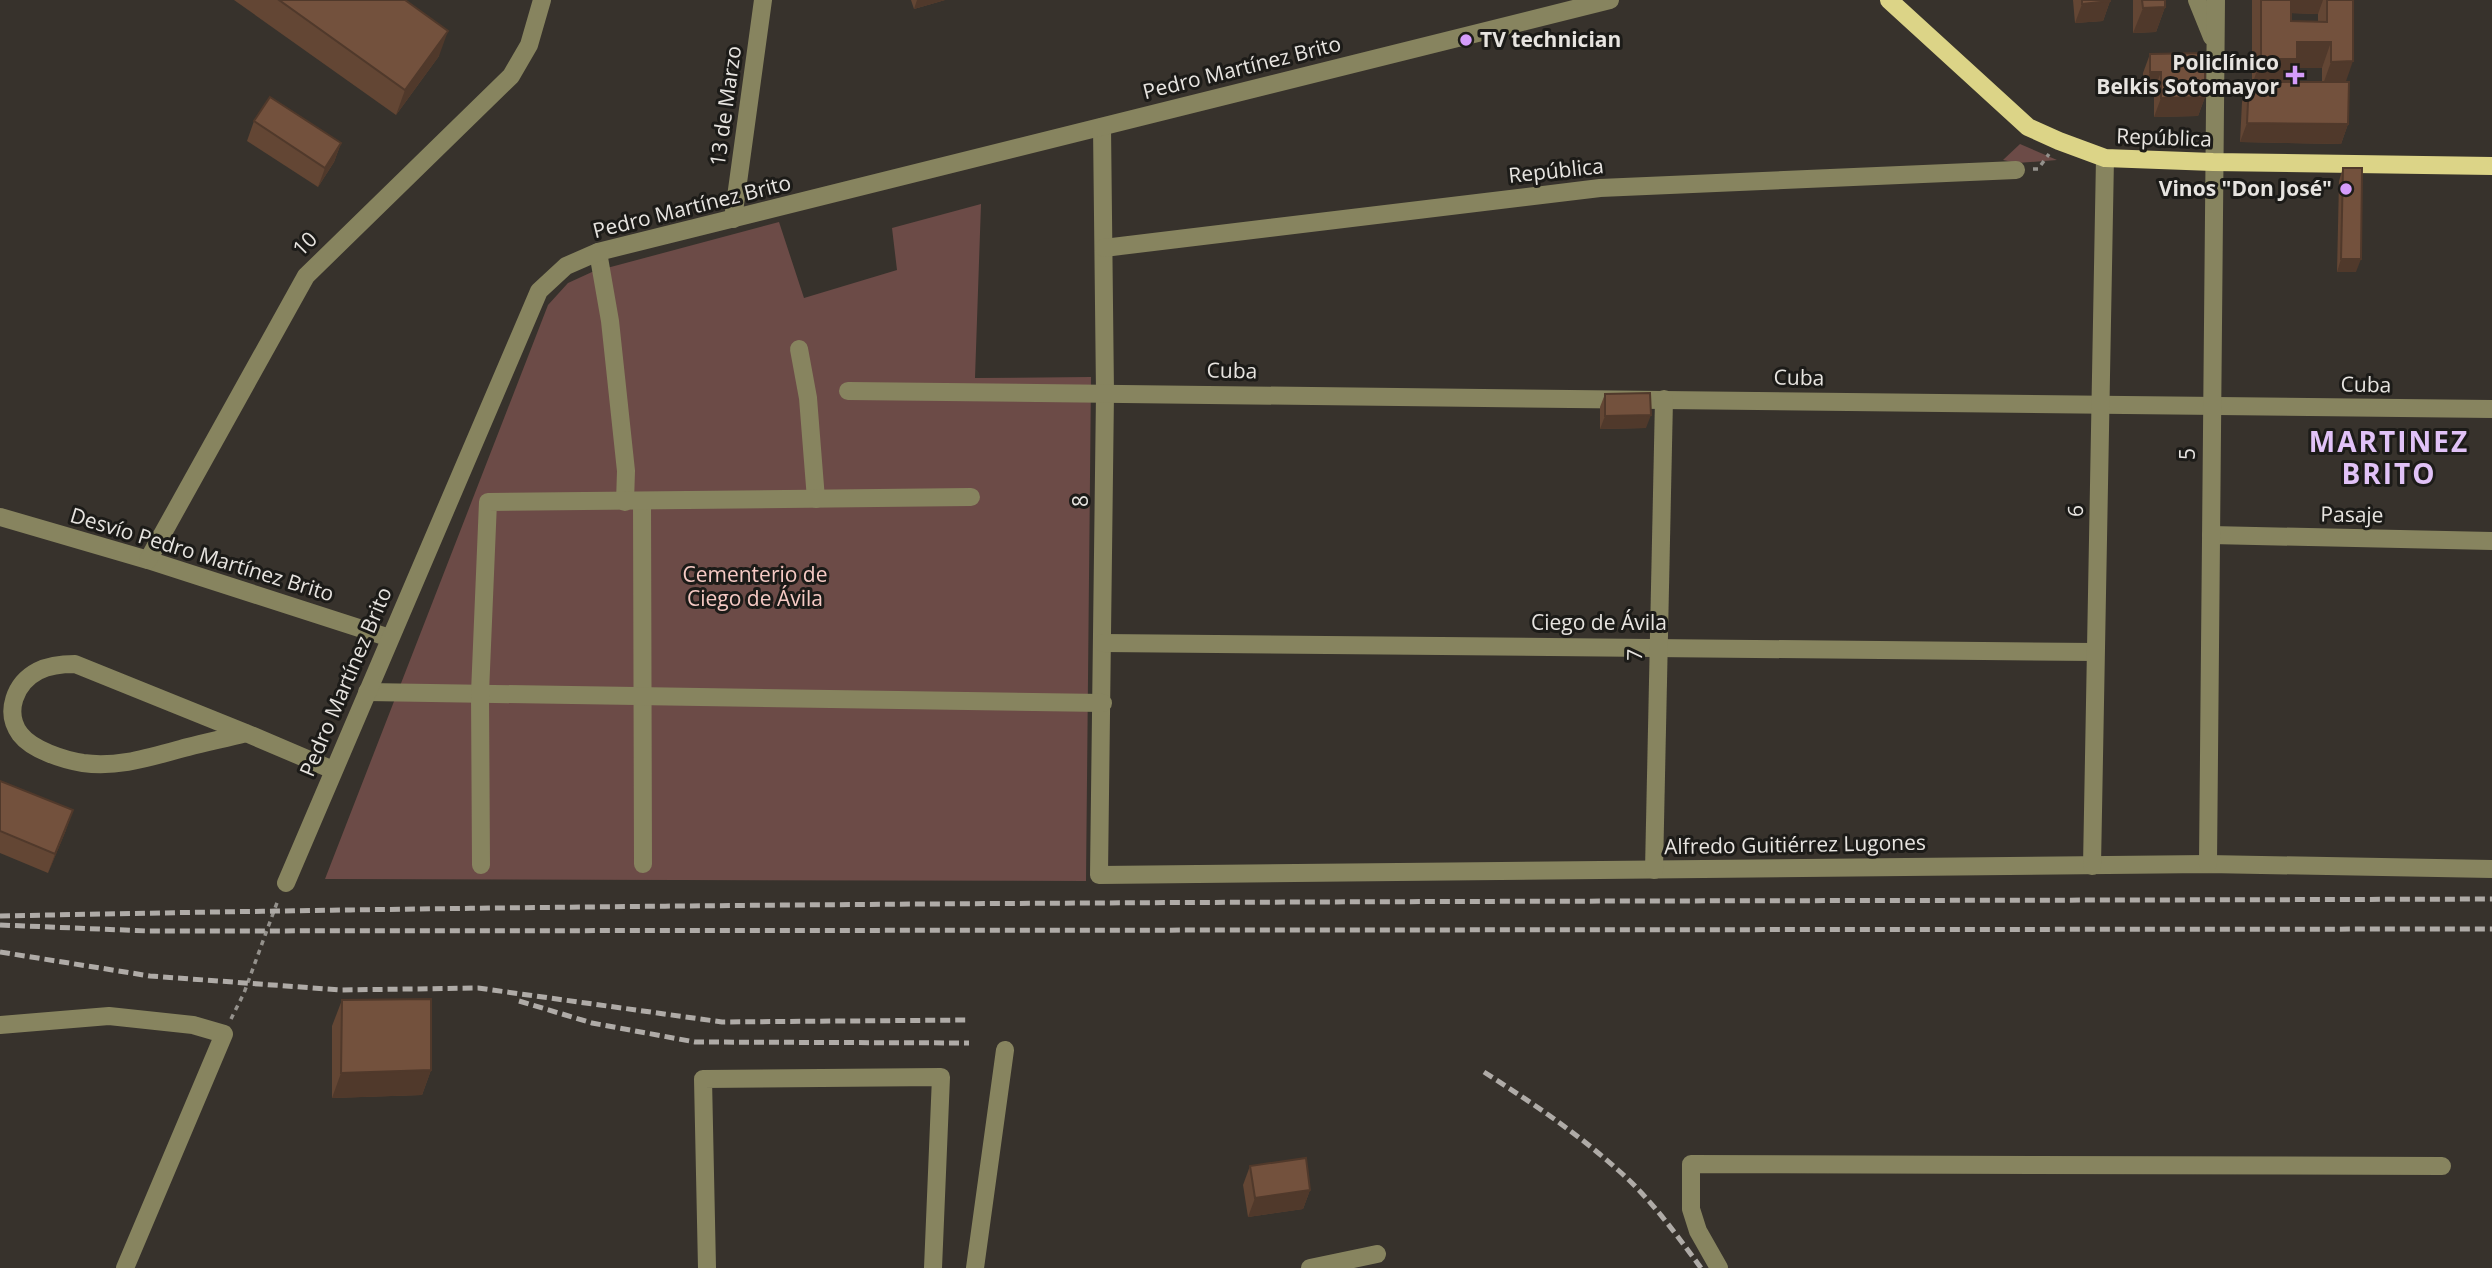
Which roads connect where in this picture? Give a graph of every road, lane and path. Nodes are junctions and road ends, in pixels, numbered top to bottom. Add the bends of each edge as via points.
1 (542, 0) edge
2 (763, 0) edge
3 (1610, 0) edge
4 (1889, 0) edge
5 (2197, 0) edge
6 (2216, 0) edge
7 (1566, 5) edge
8 (2215, 44) junction
9 (1102, 127) junction
10 (2059, 141) junction
11 (2105, 158) junction
12 (2213, 162) junction
13 (2492, 166) edge
14 (2016, 170) joint
15 (733, 219) junction
16 (1104, 248) junction
17 (598, 252) junction
18 (799, 349) dead end
19 (848, 391) dead end
20 (1105, 393) junction
21 (1664, 399) junction
22 (2101, 404) junction
23 (2211, 406) junction
24 (2492, 410) edge
25 (971, 497) dead end
26 (816, 499) junction
27 (633, 501) junction
28 (0, 517) edge
29 (2211, 535) junction
30 (2492, 541) edge
31 (148, 560) junction
32 (390, 638) junction
33 (1103, 643) junction
34 (1658, 646) junction
35 (2095, 652) junction
36 (367, 692) junction
37 (480, 693) junction
38 (643, 696) junction
39 (1103, 703) junction
40 (246, 733) junction
41 (334, 770) junction
42 (643, 864) dead end
43 (2207, 864) junction
44 (481, 865) dead end
45 (2092, 866) junction
46 (2492, 869) edge
47 (1654, 870) junction
48 (1099, 875) joint
49 (286, 883) joint
50 (0, 1025) edge
51 (224, 1034) junction
52 (1005, 1050) dead end
53 (2442, 1166) dead end
54 (1377, 1254) dead end
55 (125, 1268) edge
56 (707, 1268) edge
57 (933, 1268) edge
58 (975, 1268) edge
59 (1310, 1268) edge
60 (1719, 1268) edge

1 - 31 street, 10 via 529,45 511,76 306,275
2 - 15 street, 13 de Marzo
3 - 7 street, Pedro Martínez Brito
4 - 10 main road, República via 2028,127
5 - 8 street, 5
6 - 8 street, 5
7 - 9 street, Pedro Martínez Brito
8 - 12 street, 5
9 - 15 street, Pedro Martínez Brito
9 - 16 street, 8
10 - 11 main road, República
10 - 14 path via 2038,169
11 - 12 main road, República
11 - 22 street, 6
12 - 13 main road, República
12 - 23 street, 5
14 - 16 street, República via 1600,188
15 - 17 street, Pedro Martínez Brito
16 - 20 street, 8
17 - 27 street
17 - 32 street, Pedro Martínez Brito via 566,266 539,291
18 - 26 street
19 - 20 street, Cuba
20 - 21 street, Cuba
20 - 33 street, 8
21 - 22 street, Cuba
21 - 34 street, 7
22 - 23 street, Cuba
22 - 35 street, 6
23 - 24 street, Cuba
23 - 29 street, 5
25 - 26 street
26 - 27 street
27 - 37 street via 488,502
27 - 38 street
28 - 31 street, Desvío Pedro Martínez Brito
29 - 30 street, Pasaje
29 - 43 street, 5
31 - 32 street, Desvío Pedro Martínez Brito
32 - 36 street, Pedro Martínez Brito
33 - 34 street, Ciego de Ávila
33 - 39 street, 8
34 - 35 street, Ciego de Ávila
34 - 47 street, 7
35 - 45 street, 6
36 - 37 street
36 - 41 street, Pedro Martínez Brito
37 - 38 street
37 - 44 street
38 - 39 street
38 - 42 street
39 - 48 street, 8
40 - 40 street via 75,664 39,670 20,687 12,702 20,735 36,747 83,763 125,764
40 - 41 street
41 - 49 street, Pedro Martínez Brito
43 - 45 street, Alfredo Guitiérrez Lugones
43 - 46 street, Alfredo Guitiérrez Lugones
45 - 47 street, Alfredo Guitiérrez Lugones
47 - 48 street, Alfredo Guitiérrez Lugones
49 - 51 path
50 - 51 street via 108,1016 193,1025
51 - 55 street
52 - 58 street
53 - 60 street via 1691,1164 1690,1209
54 - 59 street
56 - 57 street via 703,1079 941,1077

